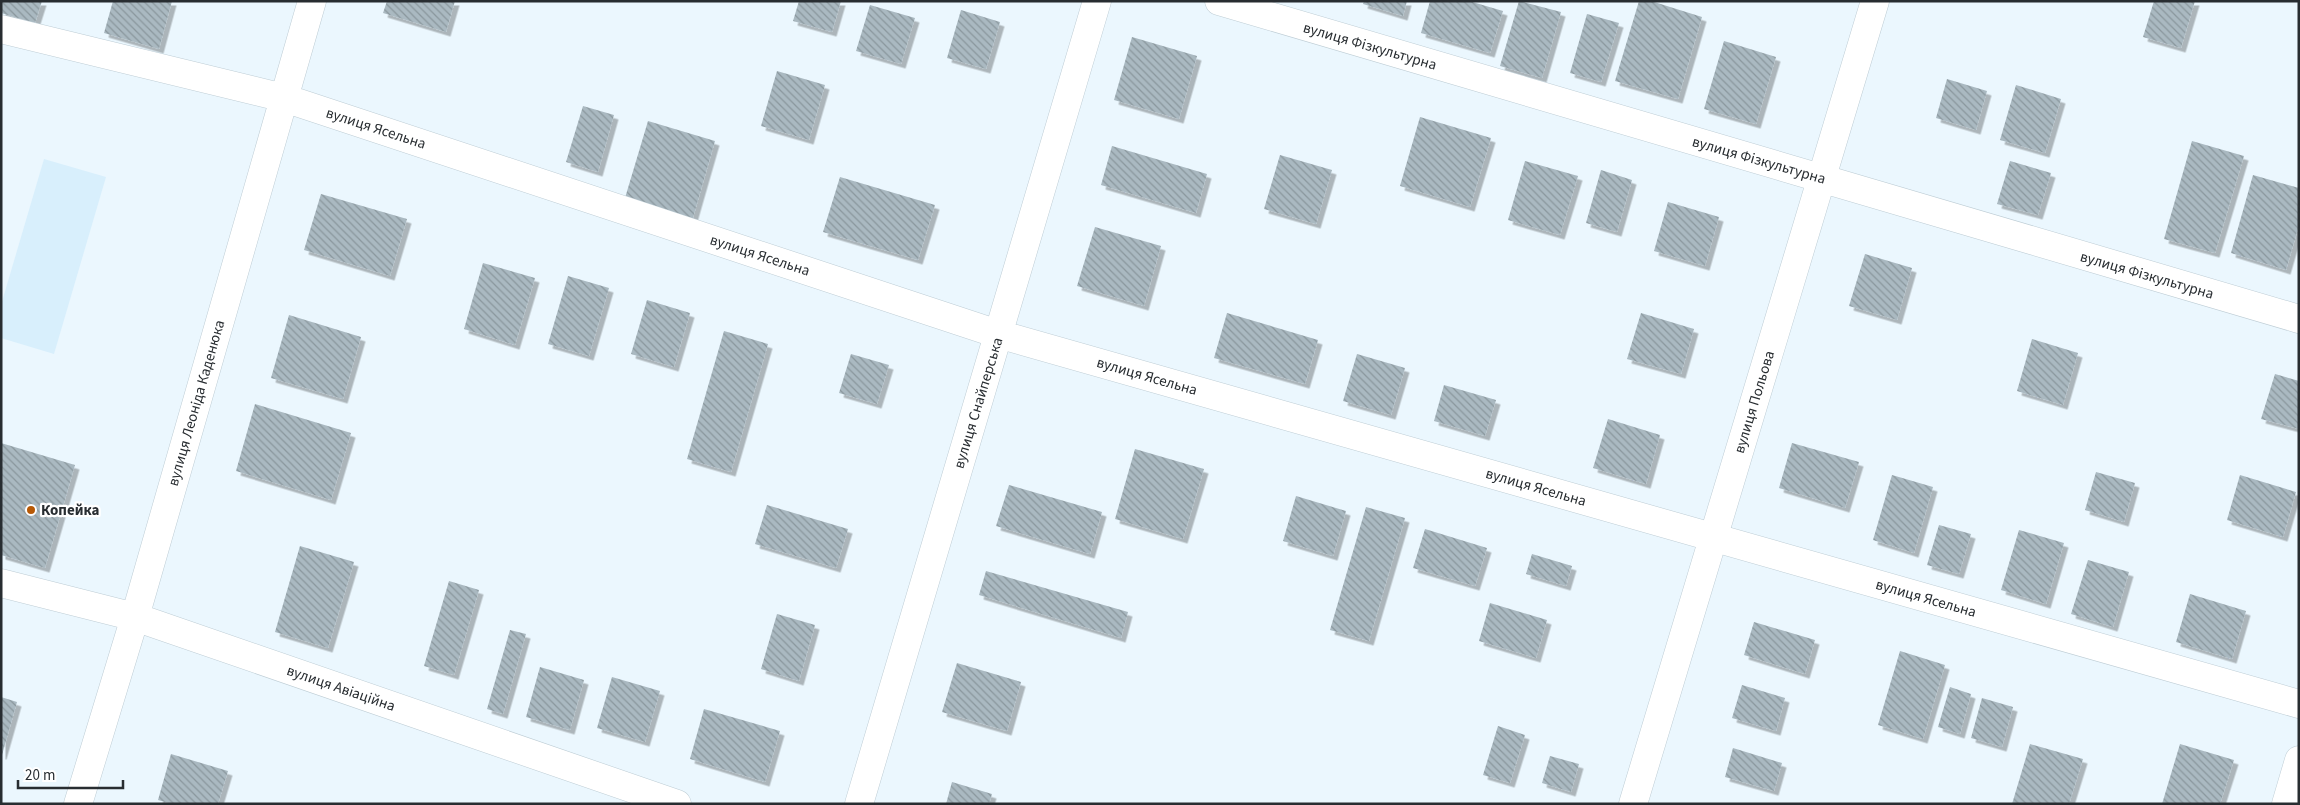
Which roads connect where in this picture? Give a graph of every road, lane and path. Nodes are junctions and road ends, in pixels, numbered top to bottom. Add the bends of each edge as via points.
1 (312, 1) edge
2 (1097, 1) edge
3 (1219, 1) edge
4 (1875, 1) edge
5 (1, 29) edge
6 (284, 98) junction
7 (1822, 179) junction
8 (2299, 319) edge
9 (998, 334) junction
10 (1713, 537) junction
11 (1, 583) edge
12 (135, 617) junction
13 (2299, 704) edge
14 (2299, 760) edge
15 (78, 804) edge
16 (677, 804) edge
17 (859, 804) edge
18 (1633, 804) edge
19 (2286, 804) edge

1 - 6 street, вулиця Леоніда Каденюка
2 - 9 street, вулиця Снайперська
3 - 7 street, вулиця Фізкультурна
4 - 7 street, вулиця Польова
5 - 6 street, вулиця Ясельна
6 - 9 street, вулиця Ясельна
6 - 12 street, вулиця Леоніда Каденюка
7 - 8 street, вулиця Фізкультурна
7 - 10 street, вулиця Польова
9 - 10 street, вулиця Ясельна
9 - 17 street, вулиця Снайперська
10 - 13 street, вулиця Ясельна
10 - 18 street, вулиця Польова
11 - 12 street, вулиця Авіаційна
12 - 15 street, вулиця Леоніда Каденюка
12 - 16 street, вулиця Авіаційна
14 - 19 street

